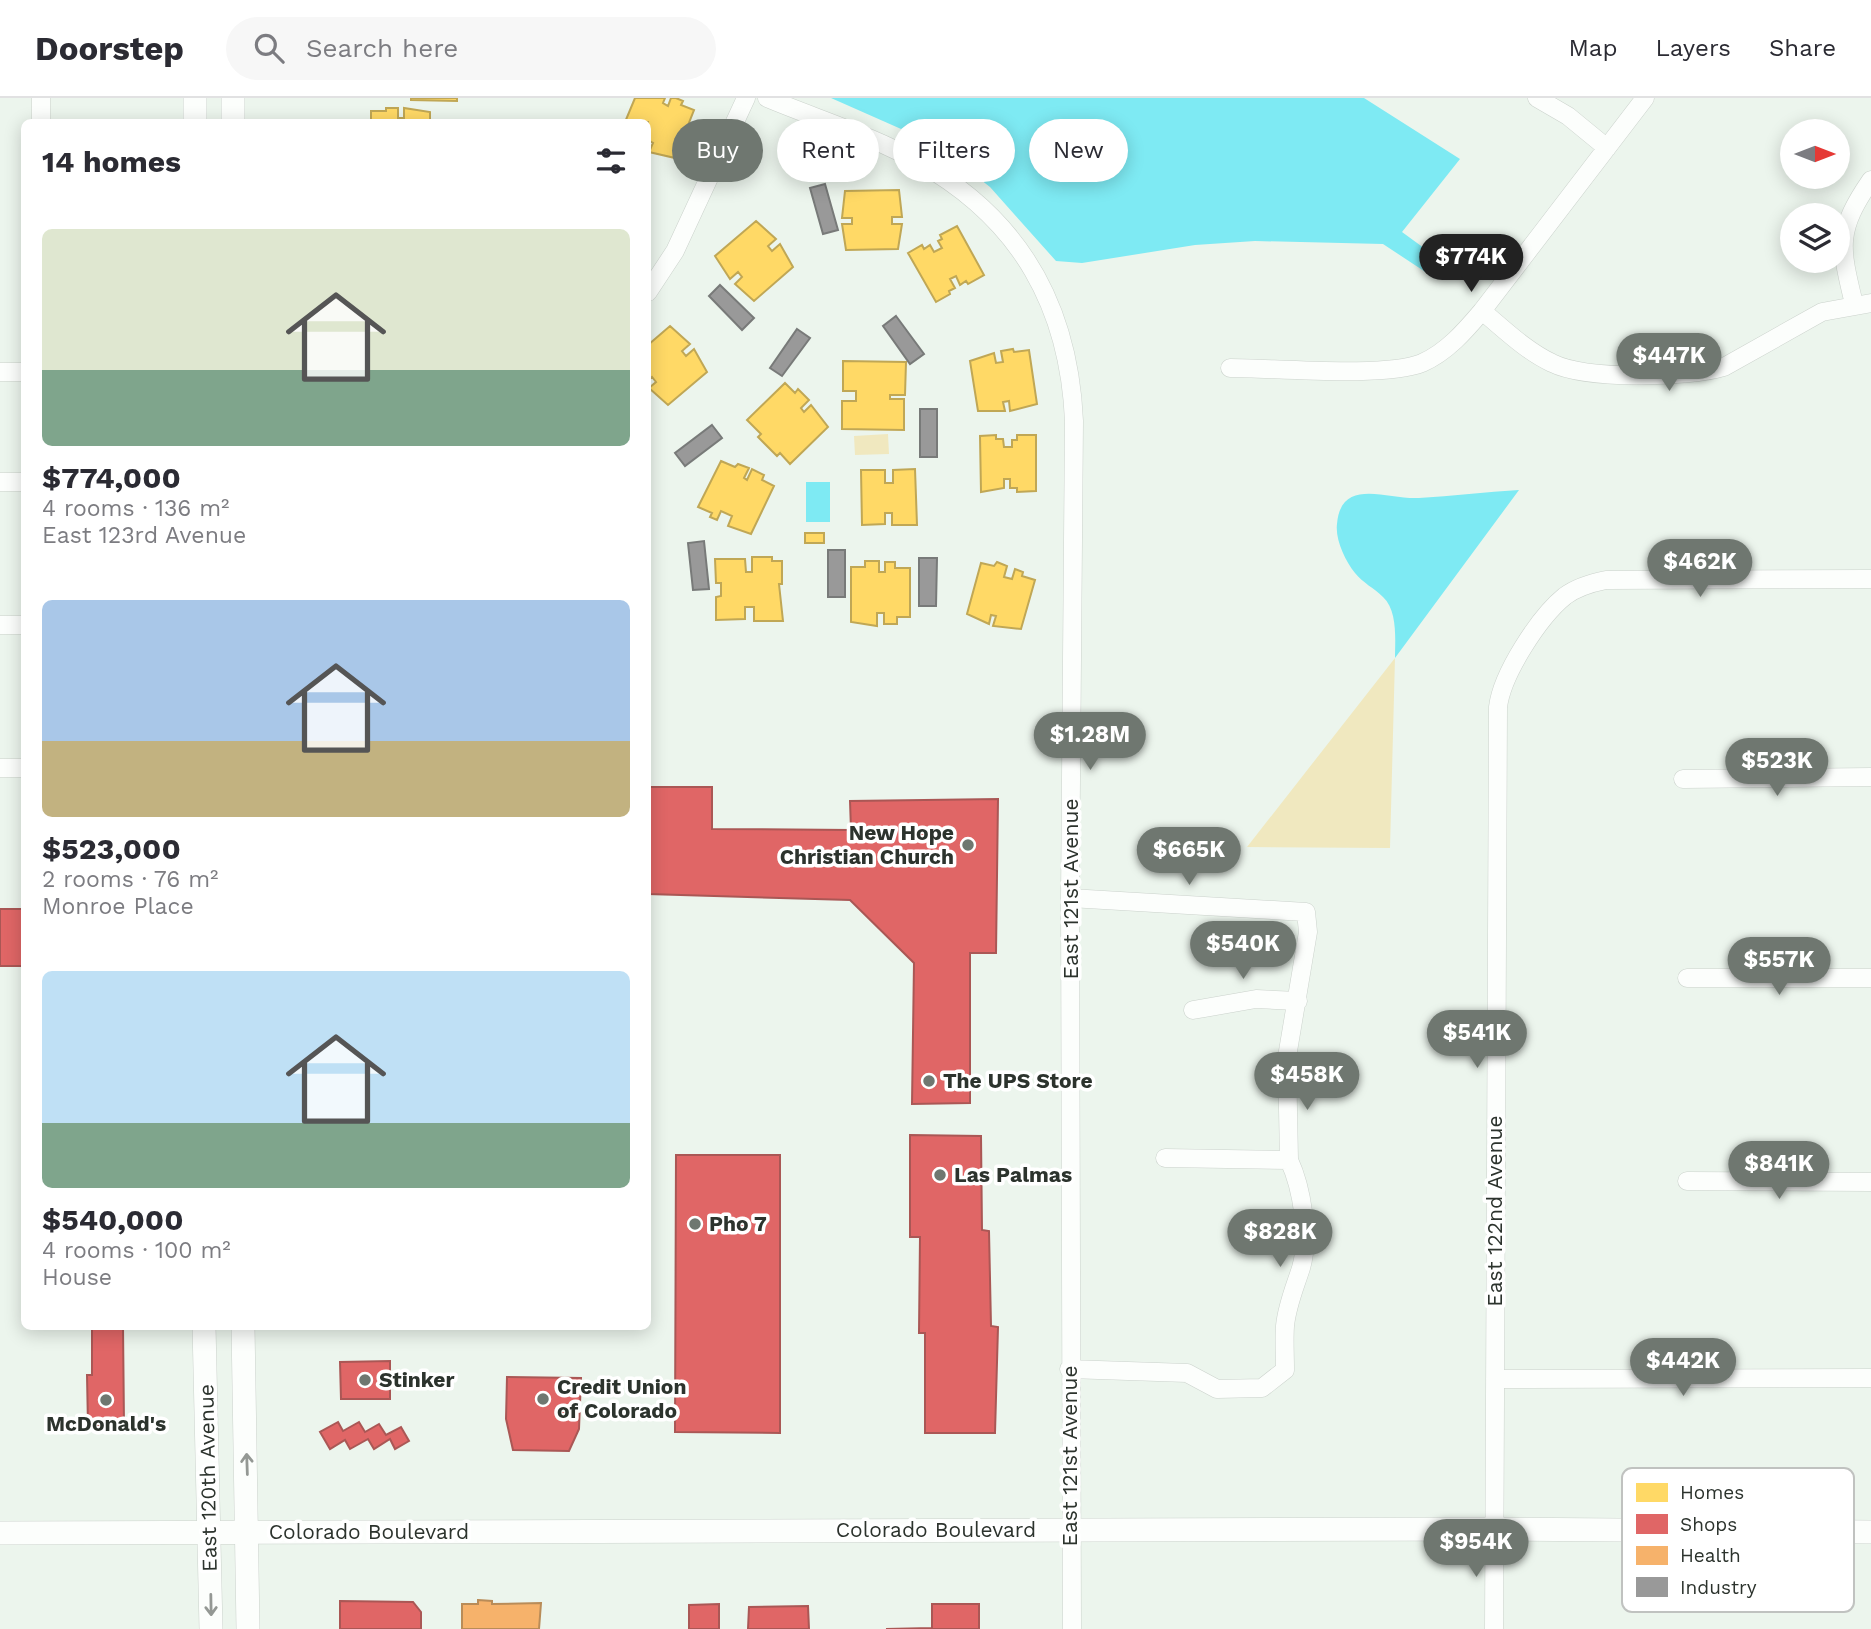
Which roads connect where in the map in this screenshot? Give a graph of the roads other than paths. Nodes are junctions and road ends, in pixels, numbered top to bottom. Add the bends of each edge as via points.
1 (41, 98) edge
2 (195, 98) edge
3 (233, 98) edge
4 (746, 98) edge
5 (767, 98) edge
6 (1537, 98) edge
7 (1645, 98) edge
8 (41, 119) edge
9 (195, 119) edge
10 (233, 119) edge
11 (1606, 148) junction
12 (1871, 180) edge
13 (651, 288) edge
14 (1863, 303) edge
15 (1482, 311) junction
16 (1230, 368) dead end
17 (0, 372) edge
18 (21, 372) edge
19 (0, 482) edge
20 (21, 482) edge
21 (1871, 579) edge
22 (0, 625) edge
23 (21, 625) edge
24 (0, 768) edge
25 (21, 768) edge
26 (1871, 777) edge
27 (1683, 779) dead end
28 (1070, 898) junction
29 (1687, 978) dead end
30 (1871, 978) edge
31 (1298, 1001) junction
32 (1193, 1010) dead end
33 (1165, 1158) dead end
34 (1289, 1160) junction
35 (1687, 1181) dead end
36 (1871, 1182) edge
37 (204, 1330) edge
38 (243, 1330) edge
39 (1069, 1369) junction
40 (1871, 1378) edge
41 (1494, 1379) junction
42 (1494, 1529) junction
43 (1622, 1530) edge
44 (1070, 1531) junction
45 (208, 1532) junction
46 (0, 1533) edge
47 (248, 1533) junction
48 (211, 1629) edge
49 (248, 1629) edge
50 (1072, 1629) edge
51 (1494, 1629) edge

1 - 8 street
2 - 9 main road
3 - 10 main road
4 - 13 street via 676,251
5 - 28 street, East 121st Avenue via 909,158 956,185 1004,229 1052,305 1069,365 1074,421
6 - 11 street via 1568,116
7 - 11 street
11 - 15 street
12 - 14 street via 1844,230 1844,263
14 - 15 street via 1822,312 1710,372 1662,374 1564,368 1539,356
15 - 16 street via 1450,345 1422,363 1402,369
17 - 18 street
19 - 20 street
21 - 41 street, East 122nd Avenue via 1606,580 1586,584 1567,595 1508,669 1498,707
22 - 23 street
24 - 25 street
26 - 27 street
28 - 31 street via 1306,912 1308,932
28 - 39 street, East 121st Avenue
29 - 30 street
31 - 32 street via 1256,999
31 - 34 street via 1286,1057
33 - 34 street
34 - 39 street via 1298,1180 1303,1218 1302,1265 1285,1326 1285,1370 1262,1388 1217,1389 1187,1373
35 - 36 street
37 - 45 main road, East 120th Avenue
47 -> 38 main road, East 120th Avenue
39 - 44 street, East 121st Avenue
40 - 41 street
41 - 42 street, East 122nd Avenue
42 - 43 main road, Colorado Boulevard
42 - 44 main road, Colorado Boulevard
42 - 51 street, East 122nd Avenue
44 - 47 main road, Colorado Boulevard
44 - 50 street, East 121st Avenue
45 - 46 main road, Colorado Boulevard
45 - 47 main road, Colorado Boulevard
45 -> 48 main road, East 120th Avenue
47 - 49 main road, East 120th Avenue

